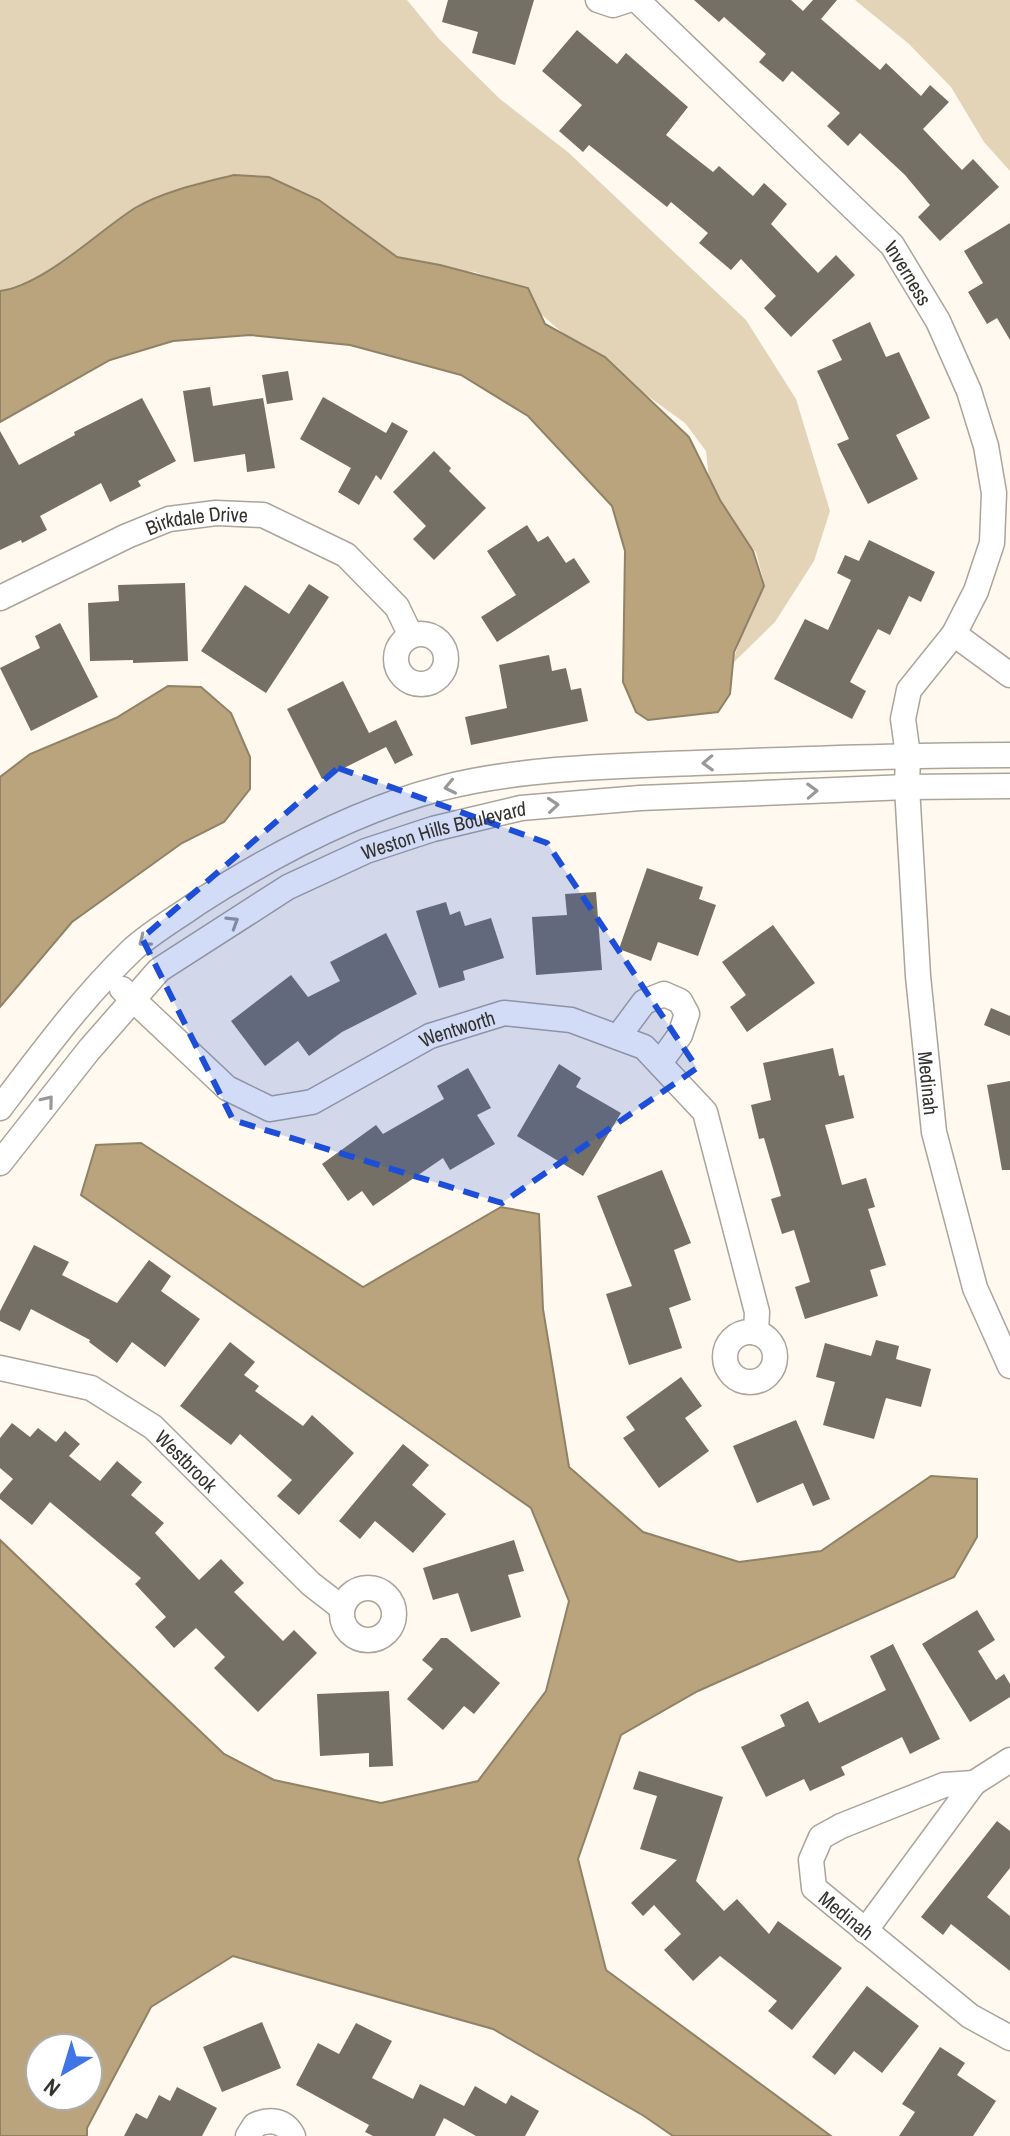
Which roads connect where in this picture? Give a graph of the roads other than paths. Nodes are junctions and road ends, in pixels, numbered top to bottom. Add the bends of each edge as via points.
1 (598, 0) edge
2 (628, 0) edge
3 (637, 0) edge
4 (0, 598) edge
5 (954, 634) junction
6 (411, 636) dead end
7 (1010, 675) edge
8 (908, 755) junction
9 (1010, 755) edge
10 (1010, 786) edge
11 (907, 787) junction
12 (107, 977) junction
13 (133, 997) junction
14 (618, 1037) junction
15 (660, 1063) junction
16 (0, 1108) edge
17 (0, 1163) edge
18 (756, 1333) dead end
19 (1010, 1366) edge
20 (0, 1368) edge
21 (342, 1608) dead end
22 (1010, 1760) edge
23 (974, 1783) junction
24 (865, 1931) junction
25 (1010, 2038) edge
26 (248, 2136) edge
27 (293, 2136) edge

1 - 2 street via 613,5
3 - 5 street, Inverness via 892,245 938,321 969,391 994,493 992,543
4 - 6 street, Birkdale Drive via 169,519 263,515 346,555 397,607
5 - 7 street
5 - 8 street, Inverness via 909,690 903,719
8 - 9 street, Weston Hills Boulevard
8 - 11 street, Inverness
8 -> 12 street, Weston Hills Boulevard via 646,765 442,788 373,812 236,878 164,925
10 - 11 street, Weston Hills Boulevard
13 -> 11 street, Weston Hills Boulevard via 159,970 288,887 366,851 433,829 536,807
11 - 19 street, Medinah via 934,1132 975,1288
12 - 13 street, Wentworth
12 - 16 street, Weston Hills Boulevard
13 - 14 street, Wentworth via 227,1088 270,1109 312,1102 430,1036 504,1013 571,1020
17 -> 13 street, Weston Hills Boulevard
14 - 15 street, Wentworth via 644,1047
14 - 15 street via 644,1002 664,994 680,1001 687,1014 680,1035
15 - 18 street, Wentworth via 705,1112 757,1312
20 - 21 street, Westbrook via 91,1388 153,1427 311,1584
22 - 23 street, Medinah
23 - 24 street
23 - 24 street, Medinah via 944,1785 821,1837 811,1860 814,1888
24 - 25 street, Medinah via 970,2016
26 - 27 street via 255,2125 273,2120

